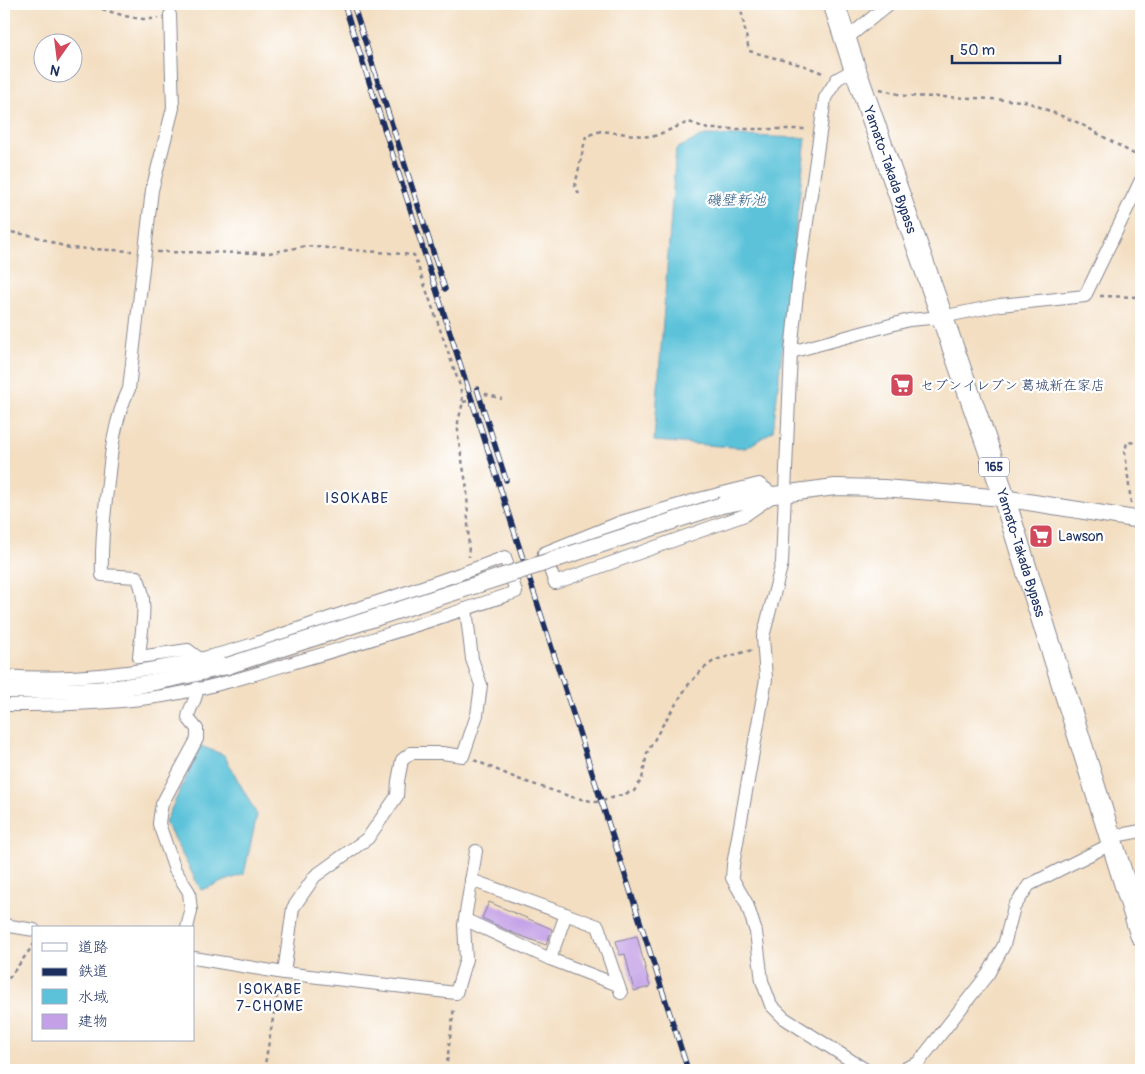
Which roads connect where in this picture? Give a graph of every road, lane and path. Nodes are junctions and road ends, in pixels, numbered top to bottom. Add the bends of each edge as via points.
1 (87, 4) edge
2 (740, 4) edge
3 (834, 4) edge
4 (890, 4) edge
5 (170, 15) joint
6 (846, 39) junction
7 (846, 74) junction
8 (862, 90) junction
9 (820, 129) junction
10 (1141, 158) edge
11 (1141, 180) edge
12 (578, 194) dead end
13 (4, 231) edge
14 (145, 252) junction
15 (1084, 296) junction
16 (1141, 298) edge
17 (942, 317) junction
18 (791, 352) junction
19 (502, 398) dead end
20 (463, 402) junction
21 (1141, 442) edge
22 (779, 494) junction
23 (1003, 498) junction
24 (1137, 519) edge
25 (469, 571) junction
26 (466, 609) junction
27 (764, 646) junction
28 (200, 659) junction
29 (4, 676) edge
30 (197, 688) junction
31 (4, 690) edge
32 (4, 704) edge
33 (463, 756) junction
34 (1141, 831) edge
35 (1110, 840) junction
36 (476, 851) dead end
37 (471, 880) junction
38 (566, 914) junction
39 (466, 920) junction
40 (4, 925) edge
41 (188, 926) edge
42 (32, 930) edge
43 (1141, 935) edge
44 (32, 947) edge
45 (195, 958) edge
46 (550, 960) junction
47 (283, 973) junction
48 (4, 985) edge
49 (456, 993) junction
50 (264, 1070) edge
51 (446, 1070) edge
52 (866, 1070) edge
53 (901, 1070) edge

1 - 5 path via 151,20
2 - 7 path via 749,51
3 - 6 highway, Yamato-Takada Bypass / 165
4 - 6 street
5 - 14 street via 173,108 152,190
6 - 7 highway, Yamato-Takada Bypass / 165
7 - 8 highway, Yamato-Takada Bypass / 165
7 - 9 street via 825,98
8 - 10 path via 881,89 905,96 1025,101 1079,123
8 - 17 highway, Yamato-Takada Bypass / 165
9 - 12 path via 708,129 689,122 652,137 601,131 586,136 575,186
9 - 18 street
11 - 15 street
13 - 14 path via 34,236 69,248
14 - 20 path via 269,253 305,246 414,255
14 - 28 street via 129,389 120,407 110,458 101,538 102,575 137,577 142,587 144,600 139,657 188,650
15 - 16 path
15 - 17 street via 1000,305
17 - 18 street via 909,320
17 - 23 highway, Yamato-Takada Bypass / 165
18 - 22 street
19 - 20 path via 486,394 481,399
20 - 25 path via 458,437 467,489
21 - 24 path via 1127,442 1125,452
22 - 22 street via 745,515 555,583 544,553 621,522 699,499 760,484
22 - 23 street via 835,487
22 - 27 street via 782,563 763,638
22 - 31 street, bridge via 722,506 227,666 108,689 57,692
23 - 24 street
23 - 35 highway, Yamato-Takada Bypass / 165
25 - 26 street via 505,557 516,592
25 - 28 street
26 - 30 street via 329,652
26 - 33 street via 472,659 481,685 477,715
27 - 33 path via 716,660 688,685 647,753 642,779 634,791 596,802 518,780
27 - 52 street via 766,679 732,878 747,904 756,932 762,981 771,1005 784,1018
28 - 29 street via 111,673 30,678
30 - 32 street via 165,696 108,702
30 - 41 street via 197,697 188,718 197,729 197,739 162,804 159,824 174,870 189,892
33 - 47 street via 411,753 402,760 397,796 368,838 315,876 293,908
34 - 35 street
35 - 43 highway, Yamato-Takada Bypass / 165
35 - 53 street via 1029,885 1014,907 1004,945 988,974 918,1063
36 - 37 street
37 - 38 street
37 - 39 street
38 - 46 street
38 - 46 street via 598,926 620,989
39 - 46 street
39 - 49 street via 466,959
40 - 42 street
44 - 48 path
45 - 47 street
47 - 49 street
47 - 50 path
49 - 51 path

